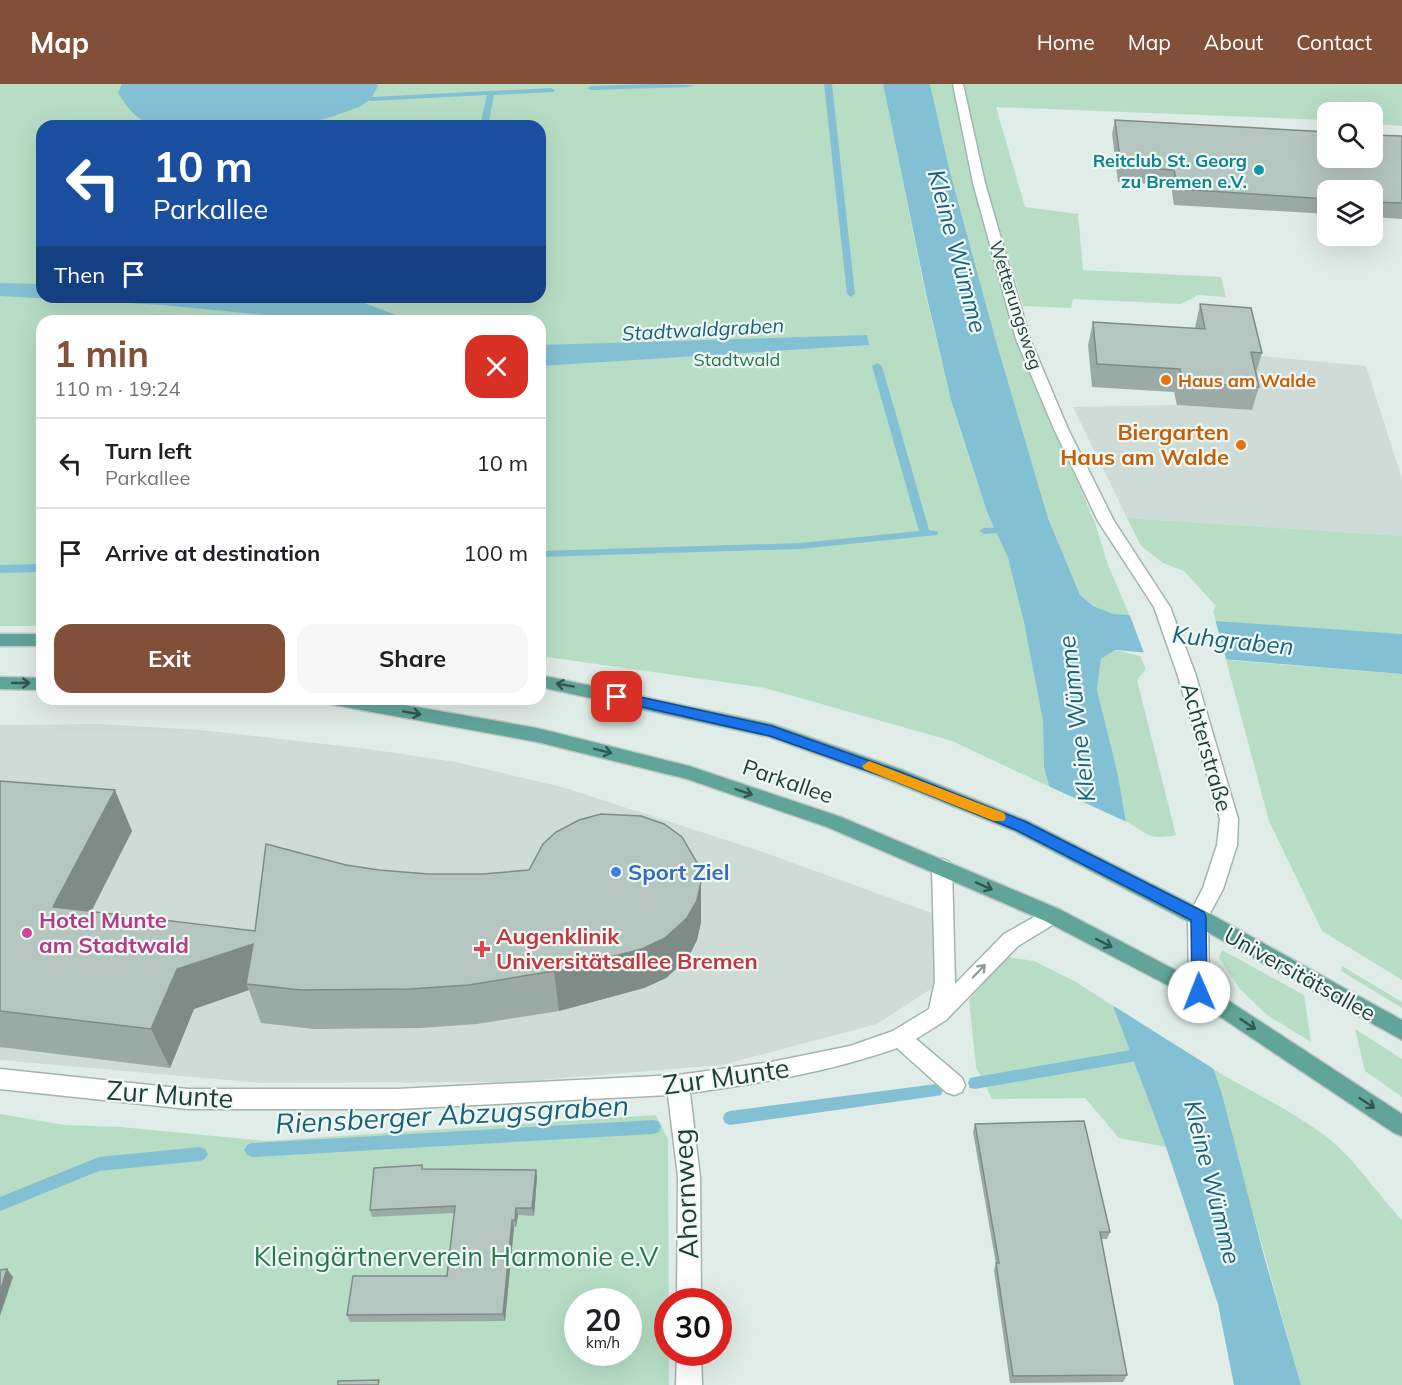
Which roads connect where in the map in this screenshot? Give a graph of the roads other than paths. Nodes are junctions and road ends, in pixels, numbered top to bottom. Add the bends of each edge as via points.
1 (958, 84) edge
2 (1143, 576) joint
3 (0, 640) edge
4 (36, 640) edge
5 (546, 682) edge
6 (0, 684) edge
7 (36, 684) edge
8 (368, 705) edge
9 (942, 867) junction
10 (1052, 915) junction
11 (1198, 917) junction
12 (1199, 992) junction
13 (939, 1014) junction
14 (1402, 1031) edge
15 (900, 1038) junction
16 (0, 1079) edge
17 (678, 1085) junction
18 (954, 1085) dead end
19 (1402, 1126) edge
20 (689, 1288) edge
21 (689, 1366) edge
22 (689, 1385) edge

1 - 2 street, Wetterungsweg via 979,183 1023,339 1106,521
2 - 11 street, Achterstraße via 1162,607 1186,673 1228,819 1227,845 1213,889
3 - 4 main road
11 -> 5 main road, Parkallee via 1021,826 893,774 772,731
6 -> 7 main road
8 -> 9 main road, Parkallee via 537,735 689,773 834,822
9 -> 10 main road, Parkallee
9 - 13 street via 945,981
10 -> 12 main road, Parkallee
13 -> 10 street, Zur Munte via 1011,940
11 - 12 street, Achterstraße
11 - 14 main road, Universitätsallee
12 -> 19 main road
13 - 15 street, Zur Munte
15 - 17 street, Zur Munte via 850,1055 771,1072
15 - 18 street
16 - 17 street, Zur Munte via 188,1099 397,1099
17 - 20 street, Ahornweg via 689,1177
21 - 22 street

